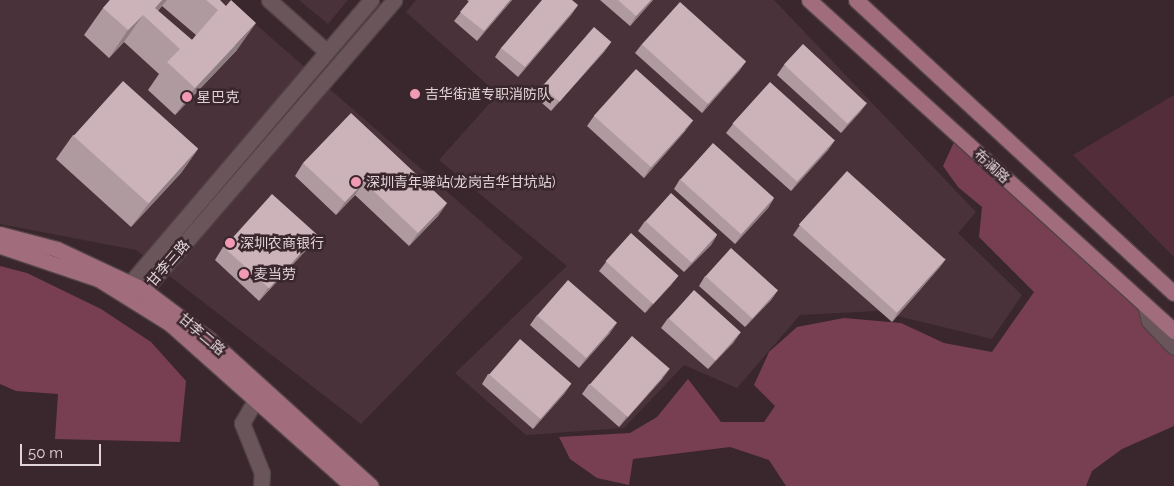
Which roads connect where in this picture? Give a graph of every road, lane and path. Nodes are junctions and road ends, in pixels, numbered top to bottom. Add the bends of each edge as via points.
1 (269, 0) edge
2 (371, 0) edge
3 (394, 0) edge
4 (809, 0) edge
5 (856, 0) edge
6 (325, 50) dead end
7 (0, 234) edge
8 (0, 246) edge
9 (130, 289) junction
10 (144, 290) junction
11 (1174, 293) edge
12 (1145, 305) junction
13 (1174, 332) edge
14 (1174, 347) edge
15 (256, 399) junction
16 (261, 486) edge
17 (352, 486) edge
18 (371, 486) edge

1 - 6 street
2 - 9 street, 甘李三路
3 - 10 street, 甘李三路
4 - 12 main road, 布澜路
5 - 11 main road
7 - 9 main road, 甘李二路 via 57,249
8 - 9 main road, 甘李二路 via 53,260
9 - 10 street, 甘李三路
9 - 15 main road, 甘李二路
10 - 18 main road, 甘李二路 via 210,340
12 - 13 main road, 布澜路
12 - 14 street via 1149,321
15 - 16 street via 242,423 262,473
15 - 17 main road, 甘李二路

